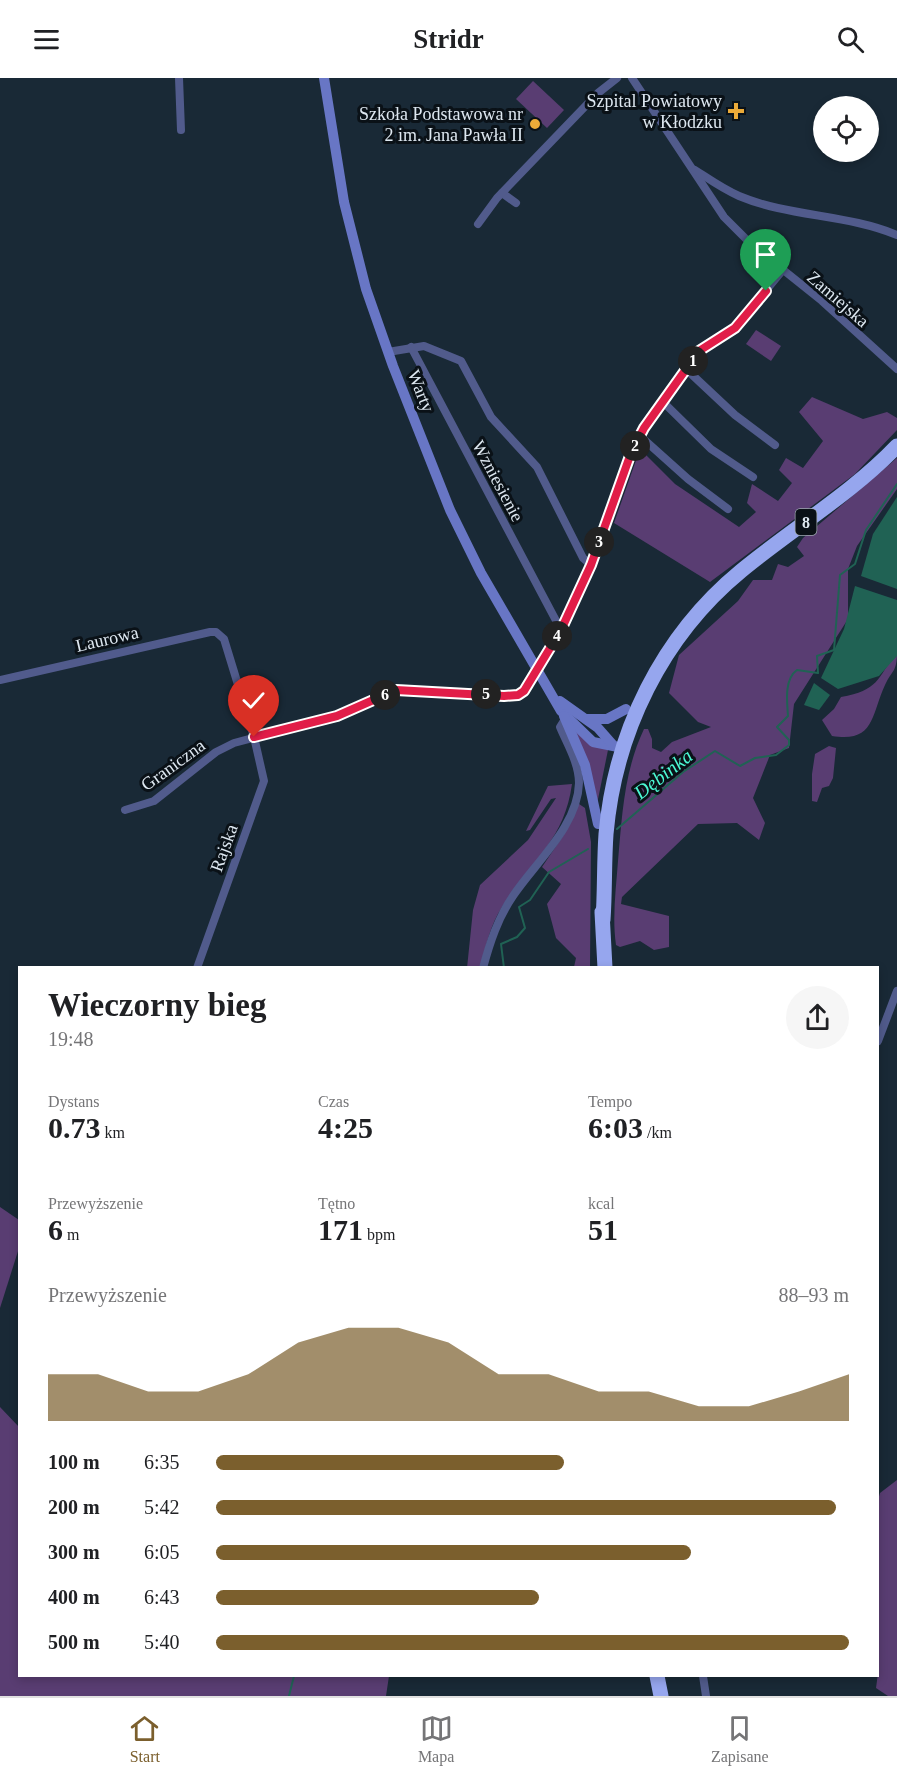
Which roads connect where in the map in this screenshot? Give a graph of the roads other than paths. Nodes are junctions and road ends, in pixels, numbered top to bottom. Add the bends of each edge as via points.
1 (179, 78) edge
2 (324, 78) edge
3 (617, 78) edge
4 (632, 78) edge
5 (181, 130) dead end
6 (693, 168) junction
7 (720, 186) junction
8 (500, 195) junction
9 (711, 198) junction
10 (516, 203) dead end
11 (478, 224) dead end
12 (897, 235) edge
13 (782, 271) junction
14 (411, 347) junction
15 (388, 352) junction
16 (897, 369) edge
17 (687, 370) junction
18 (663, 402) junction
19 (640, 436) junction
20 (775, 445) dead end
21 (897, 446) edge
22 (753, 477) dead end
23 (728, 509) dead end
24 (591, 565) junction
25 (687, 622) junction
26 (561, 630) junction
27 (220, 634) joint
28 (538, 669) junction
29 (0, 680) edge
30 (551, 692) junction
31 (626, 709) junction
32 (563, 715) junction
33 (586, 719) junction
34 (254, 737) junction
35 (618, 746) junction
36 (125, 810) dead end
37 (598, 824) junction
38 (601, 848) junction
39 (198, 966) edge
40 (484, 966) edge
41 (605, 966) edge
42 (897, 991) edge
43 (879, 1038) edge
44 (657, 1677) edge
45 (703, 1677) edge
46 (661, 1696) edge
47 (706, 1696) edge

1 - 5 street
2 - 15 main road, Warty via 349,224
3 - 8 street
4 - 6 street, Zamiejska
6 - 7 street
6 - 9 street, Zamiejska
7 - 9 street via 711,192
7 - 12 street via 770,205 868,225
8 - 10 street
8 - 11 street
9 - 13 street, Zamiejska via 731,224
13 - 16 street, Zamiejska via 822,301
13 - 17 street via 735,328 699,351
14 - 15 street
14 - 24 street via 431,347 461,361 491,417 537,467
14 - 26 street, Wzniesienie
15 - 28 main road, Warty via 456,524
17 - 18 street
17 - 20 street
18 - 19 street
18 - 22 street via 711,449
19 - 23 street
19 - 24 street
21 - 25 highway, 8 via 852,488 752,562
24 - 26 street
25 - 31 highway, 8 via 653,662
25 - 35 highway, 8
26 - 28 street
27 - 29 street, Laurowa via 210,632
27 - 34 street, Rajska
28 - 30 main road, Warty
28 - 34 street, Graniczna via 518,695 396,690 337,716
30 - 32 main road, Warty
30 - 33 main road, Warty
31 - 33 main road via 607,719
31 - 35 highway, 8
32 - 35 main road, Warty via 593,742
32 - 37 main road via 585,765
32 - 40 street via 560,727 578,773 577,796 559,836 505,909 493,932
33 - 35 main road, Warty
34 - 36 street, Graniczna via 216,752 154,801
34 - 39 street, Rajska via 264,782
35 - 37 highway, 8 via 603,784
35 - 38 highway, 8
37 - 38 highway, 8
38 - 41 highway, 8
42 - 43 street
44 - 46 highway
45 - 47 street

